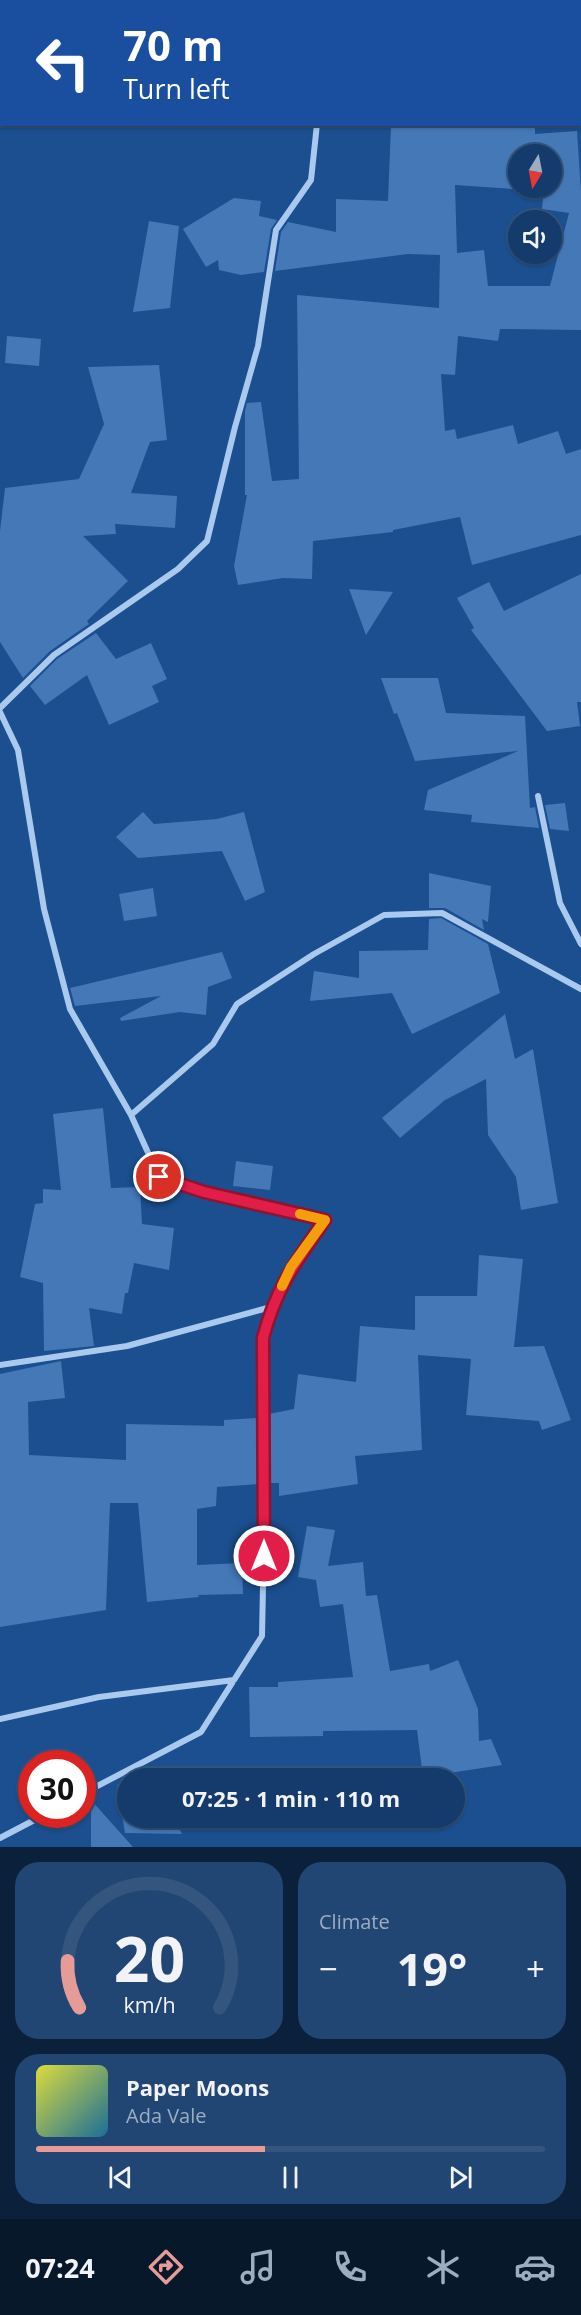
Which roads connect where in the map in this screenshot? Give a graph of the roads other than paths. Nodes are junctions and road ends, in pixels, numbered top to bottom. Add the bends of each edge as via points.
1 (317, 126) edge
2 (0, 710) edge
3 (538, 796) dead end
4 (581, 944) edge
5 (581, 989) edge
6 (131, 1115) junction
7 (271, 1307) junction
8 (0, 1365) edge
9 (234, 1680) junction
10 (0, 1719) edge
11 (96, 1787) edge
12 (19, 1828) edge
13 (0, 1838) edge

1 - 2 street via 311,180 276,230 258,346 207,541 178,569 54,655
2 - 6 street via 18,750 44,909 70,1009
3 - 4 street via 560,903
5 - 6 street via 442,913 384,915 237,1004 213,1044
6 - 7 street via 159,1177 204,1192 325,1220 291,1267
7 - 8 street via 127,1346
7 - 9 street via 263,1338 262,1636
9 - 10 street via 99,1697
9 - 11 street via 201,1732
12 - 13 street

